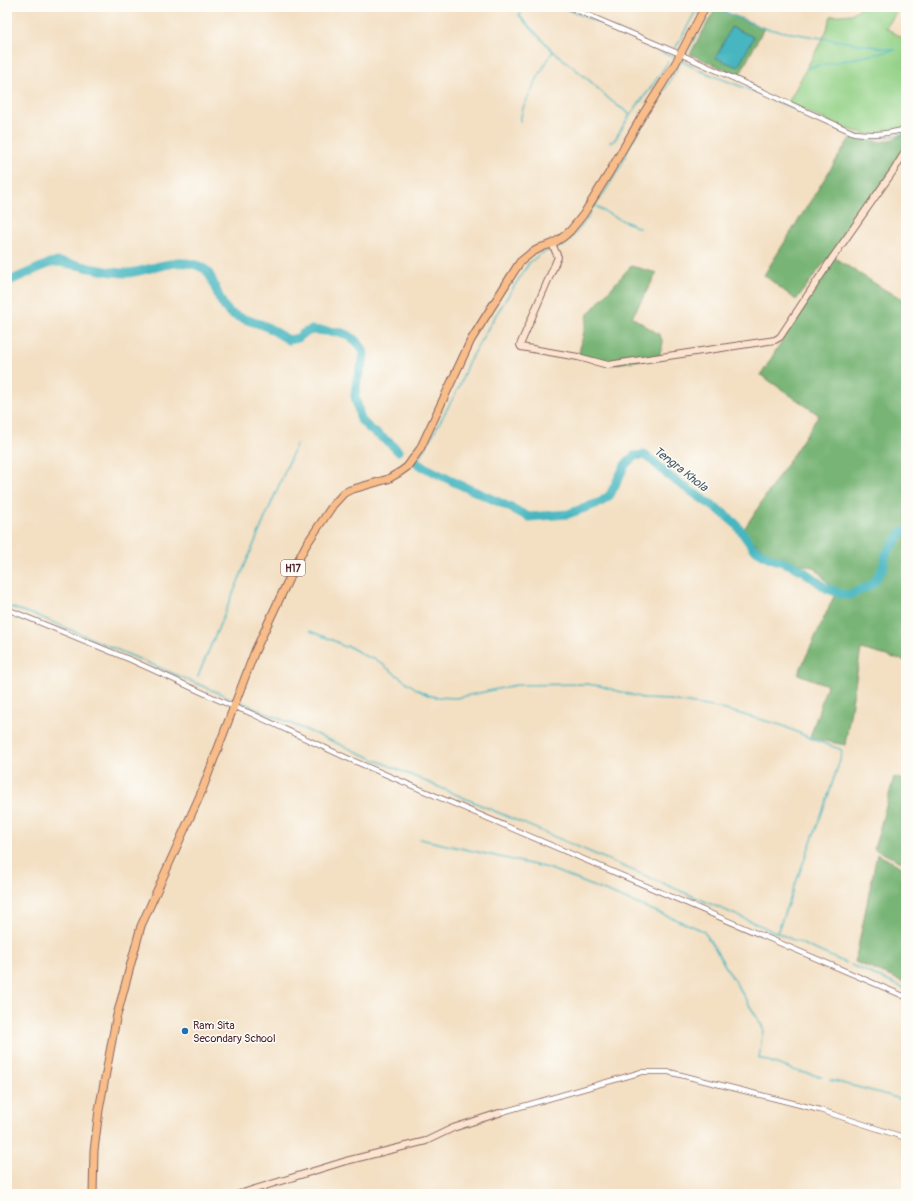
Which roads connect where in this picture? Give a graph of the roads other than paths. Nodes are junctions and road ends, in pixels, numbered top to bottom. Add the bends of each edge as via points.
1 (569, 7) edge
2 (705, 7) edge
3 (680, 54) junction
4 (906, 129) edge
5 (906, 150) edge
6 (552, 244) junction
7 (7, 609) edge
8 (234, 707) junction
9 (906, 997) edge
10 (499, 1113) joint
11 (906, 1138) edge
12 (93, 1194) edge
13 (239, 1194) edge

1 - 3 street
2 - 3 main road, H17
3 - 4 street via 854,133 872,135
3 - 6 main road, H17 via 583,215 570,231
5 - 6 street via 780,337 775,340 608,365 522,347 520,345 558,257
6 - 8 main road, H17 via 531,253 520,262 471,340 420,449 407,467 388,479 344,493 333,505 306,545 293,570 255,651
7 - 8 street via 131,660
8 - 9 street via 347,758
8 - 12 main road, H17 via 201,793 137,939 116,1019 101,1103 94,1151
10 - 11 street via 642,1072 669,1072 820,1110
10 - 13 street via 453,1128 426,1141 346,1161

